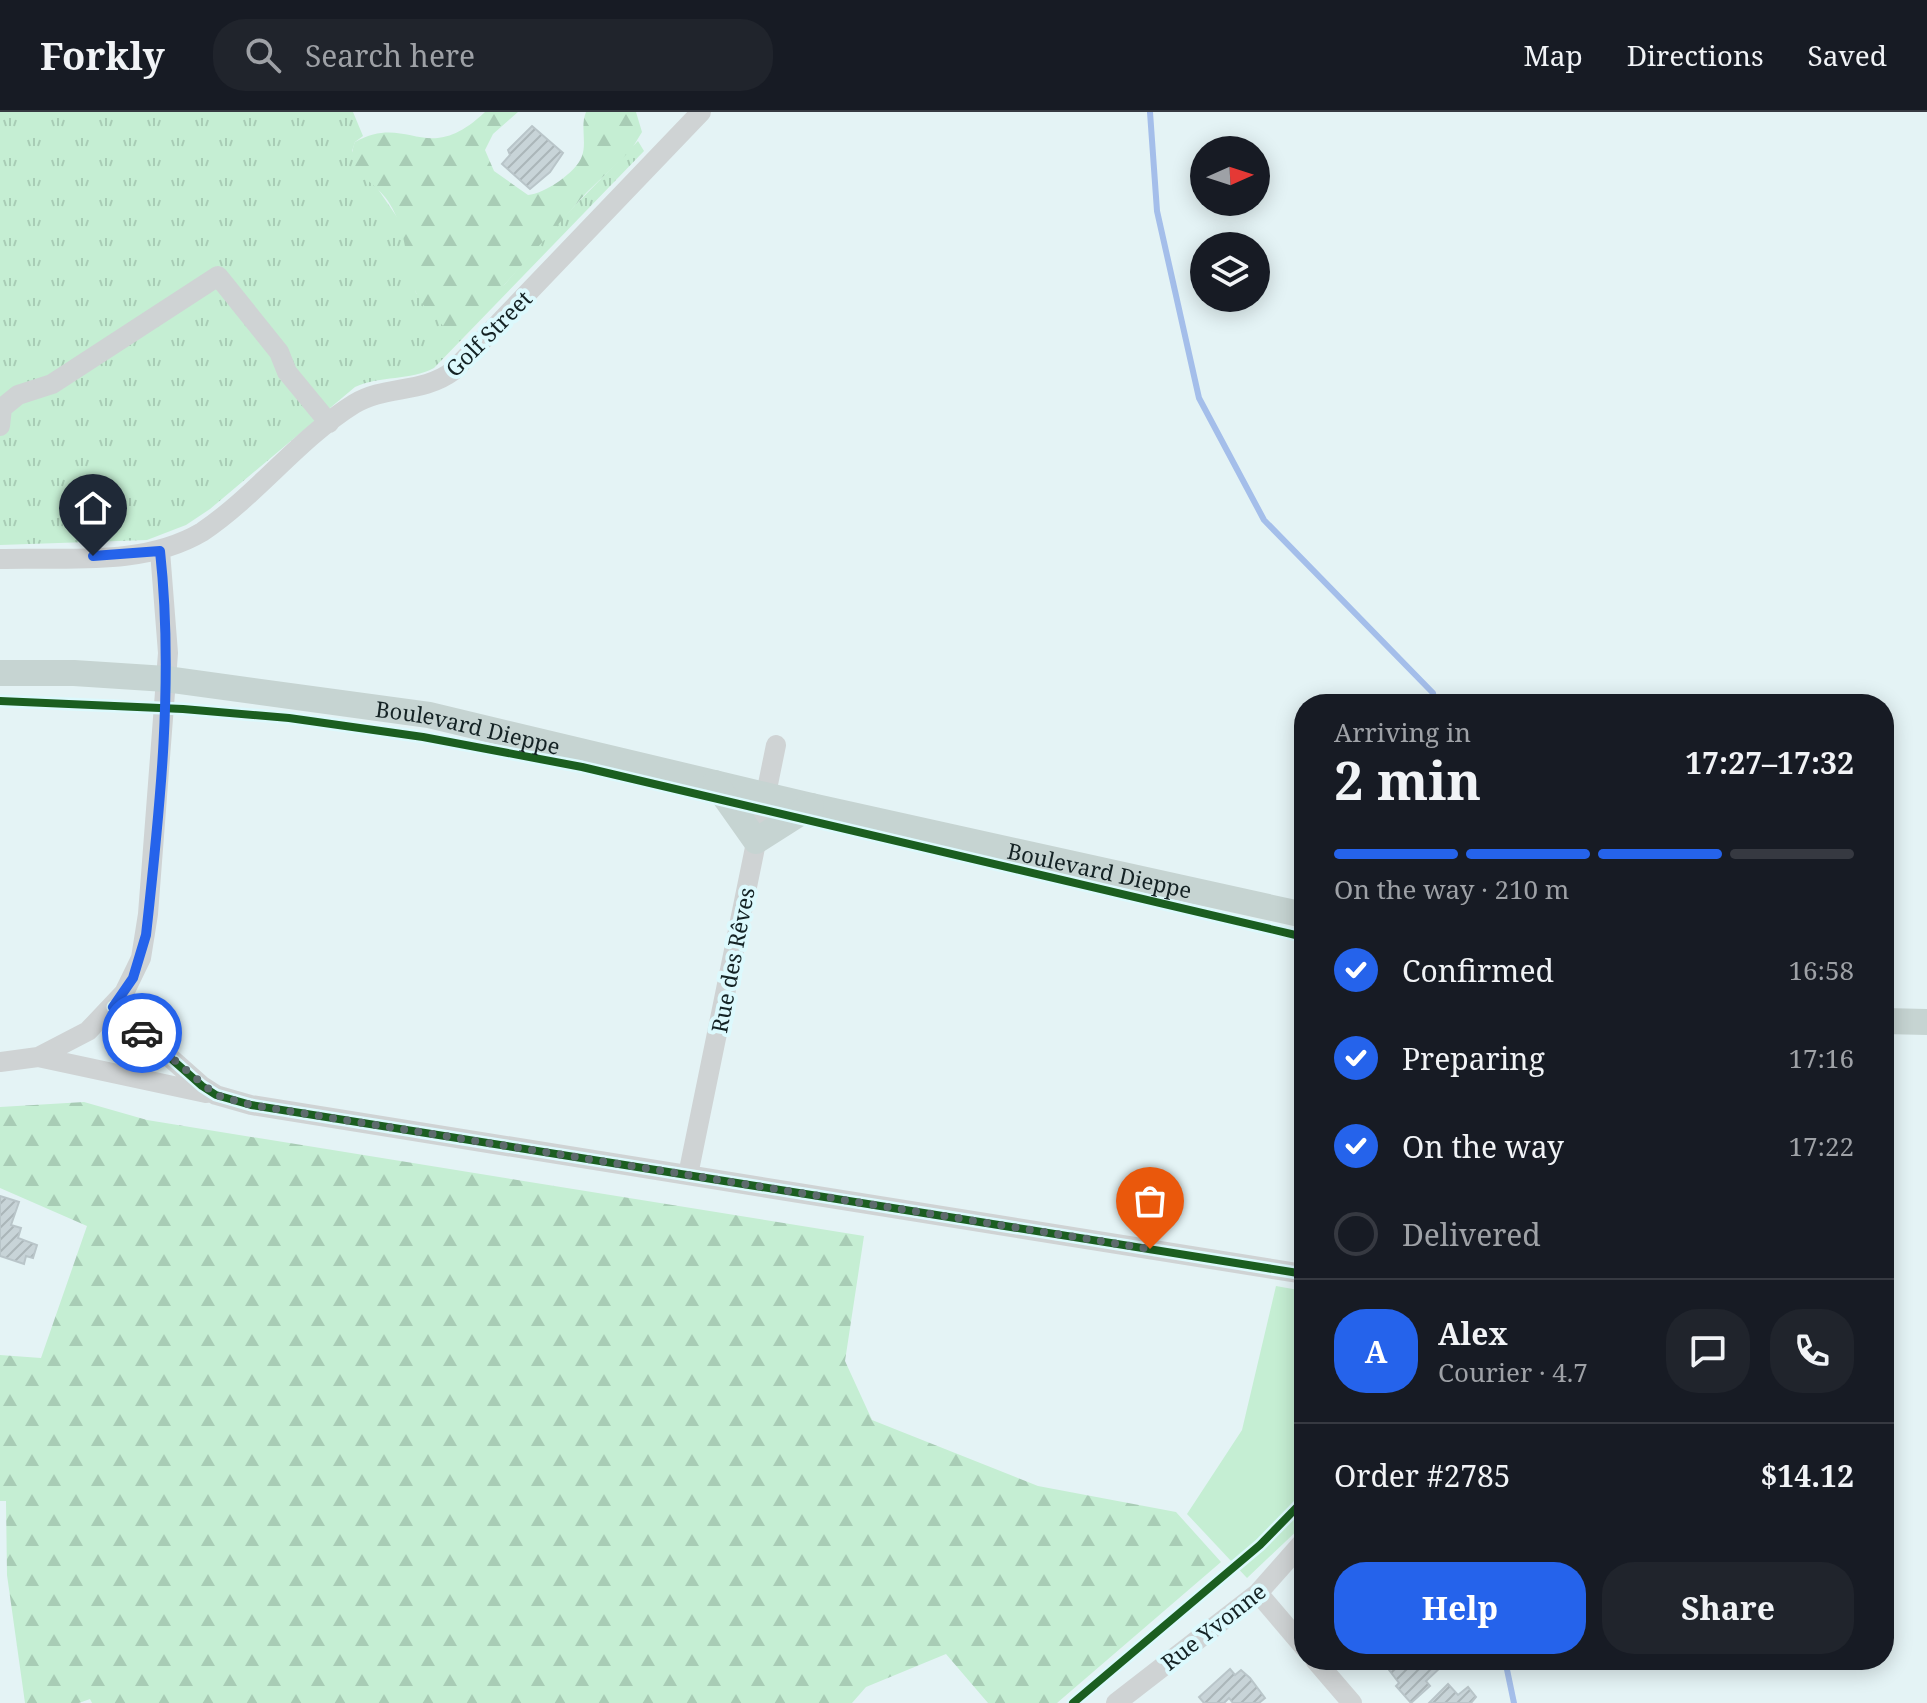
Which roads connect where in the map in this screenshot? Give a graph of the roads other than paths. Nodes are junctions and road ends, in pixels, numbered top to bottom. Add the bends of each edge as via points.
1 (693, 115) edge
2 (329, 423) junction
3 (0, 426) edge
4 (160, 551) junction
5 (0, 559) edge
6 (0, 673) edge
7 (166, 679) junction
8 (776, 745) dead end
9 (715, 783) junction
10 (766, 795) junction
11 (811, 806) junction
12 (756, 841) junction
13 (1294, 913) edge
14 (113, 1007) junction
15 (1894, 1021) edge
16 (1927, 1022) edge
17 (38, 1057) junction
18 (0, 1062) edge
19 (216, 1095) junction
20 (688, 1175) junction
21 (1294, 1272) edge
22 (1294, 1552) edge
23 (1258, 1593) junction
24 (1294, 1635) edge
25 (1324, 1670) edge
26 (1116, 1703) edge
27 (1352, 1703) edge

1 - 2 street, Golf Street via 453,371 429,385 368,397
2 - 3 street via 218,276 52,384 18,395 2,408
2 - 4 street, Golf Street via 223,517
4 - 5 street
4 - 7 street via 168,632
6 - 7 main road, Boulevard Dieppe
7 - 9 main road, Boulevard Dieppe via 429,715
7 - 14 street via 146,935 133,978
8 - 10 street, Rue des Rêves
9 - 10 main road, Boulevard Dieppe
9 - 12 main road
10 - 11 main road, Boulevard Dieppe
10 - 12 street, Rue des Rêves
11 - 12 main road
11 - 13 main road, Boulevard Dieppe
12 - 20 street, Rue des Rêves
14 - 17 street via 76,1039
14 - 19 street
15 - 16 main road
17 - 18 street
17 - 19 street
19 - 20 street via 274,1109
20 - 21 street
22 - 23 street, Rue Yvonne
23 - 24 street
23 - 26 street, Rue Yvonne
25 - 27 street

